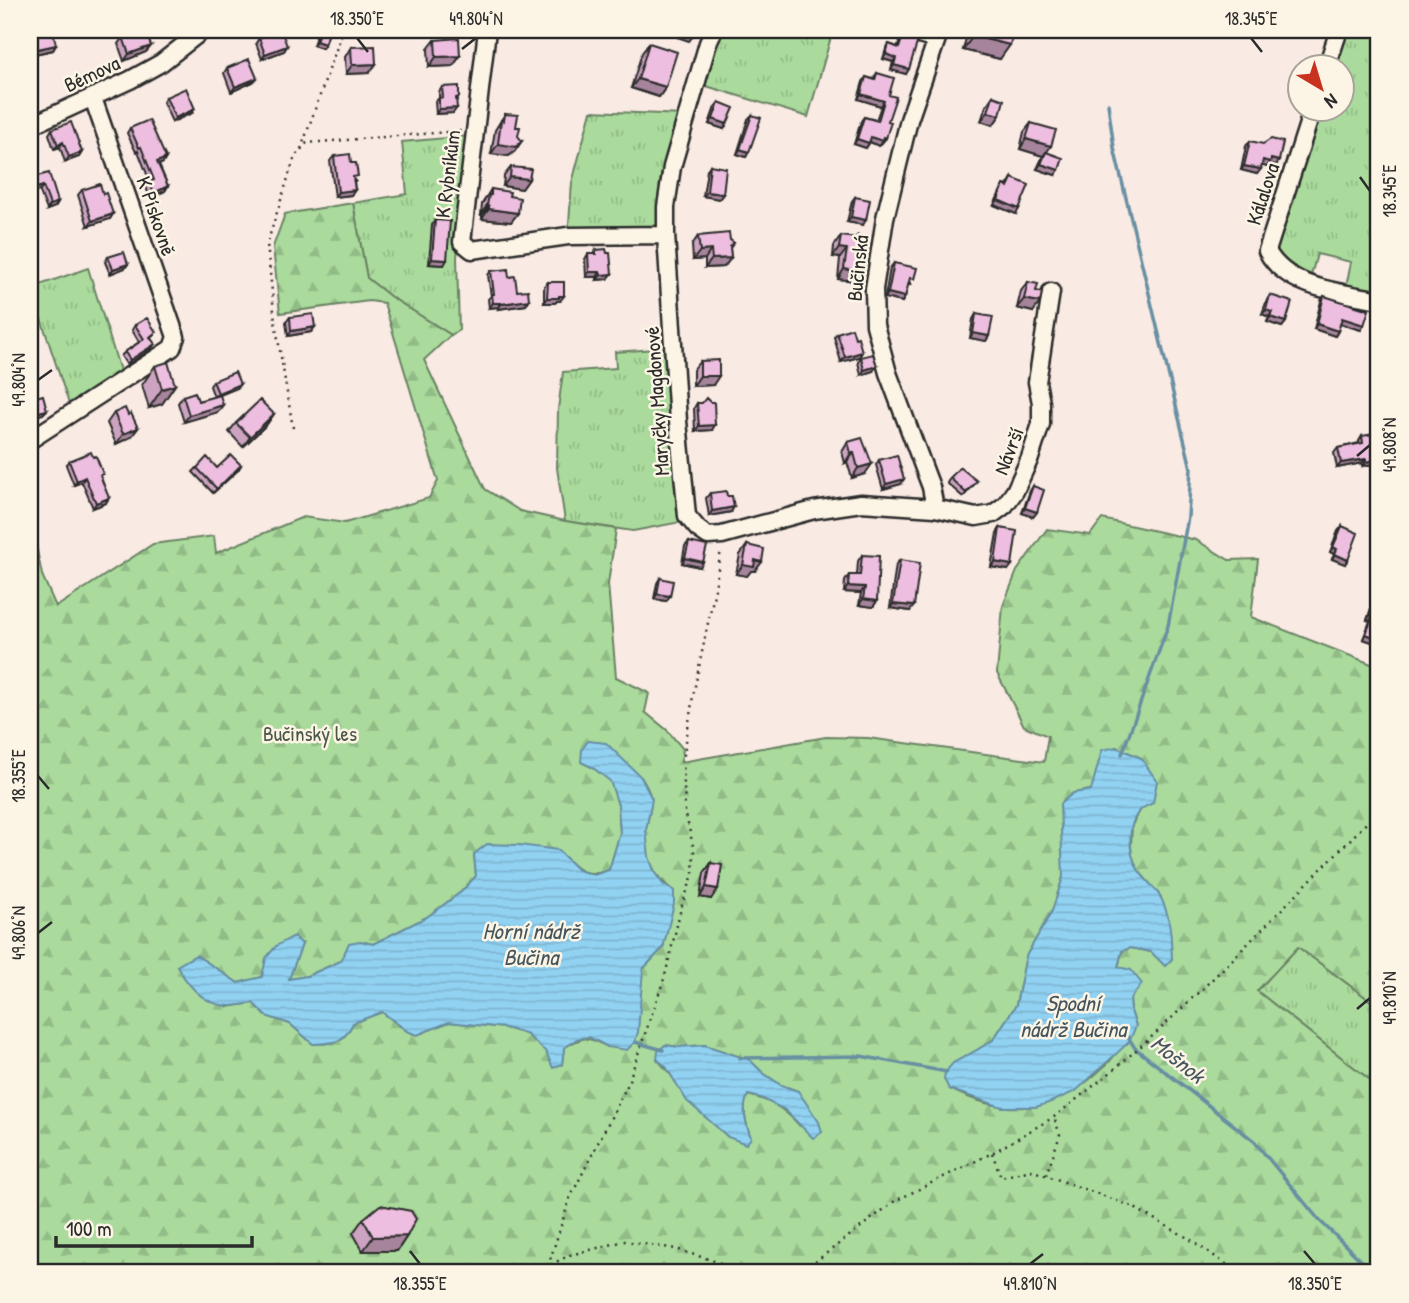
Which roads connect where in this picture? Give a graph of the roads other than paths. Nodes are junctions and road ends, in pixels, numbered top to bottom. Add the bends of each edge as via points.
1 (203, 30) edge
2 (486, 30) edge
3 (714, 30) edge
4 (902, 30) edge
5 (1339, 30) edge
6 (938, 35) edge
7 (1332, 52) edge
8 (93, 98) junction
9 (1308, 122) edge
10 (30, 126) edge
11 (666, 235) junction
12 (1051, 292) dead end
13 (1379, 300) edge
14 (30, 440) edge
15 (934, 508) junction

1 - 8 street, Bémova via 160,63
2 - 11 street, K Rybníkům via 462,242 472,250 568,236
3 - 11 street, Maryčky Magdonové via 672,167
4 - 6 street
5 - 7 street
6 - 15 street, Bučinská via 909,120 874,289 875,325 888,373 931,487
8 - 10 street, Bémova
8 - 14 street, K Pískovně via 176,337 172,348
9 - 13 street, Kálalova via 1267,251 1289,276
11 - 15 street, Maryčky Magdonové via 687,516 698,529 708,536 722,535 814,510 861,503
12 - 15 street, Návrší via 1038,383 1041,424 1016,491 993,514 976,517

